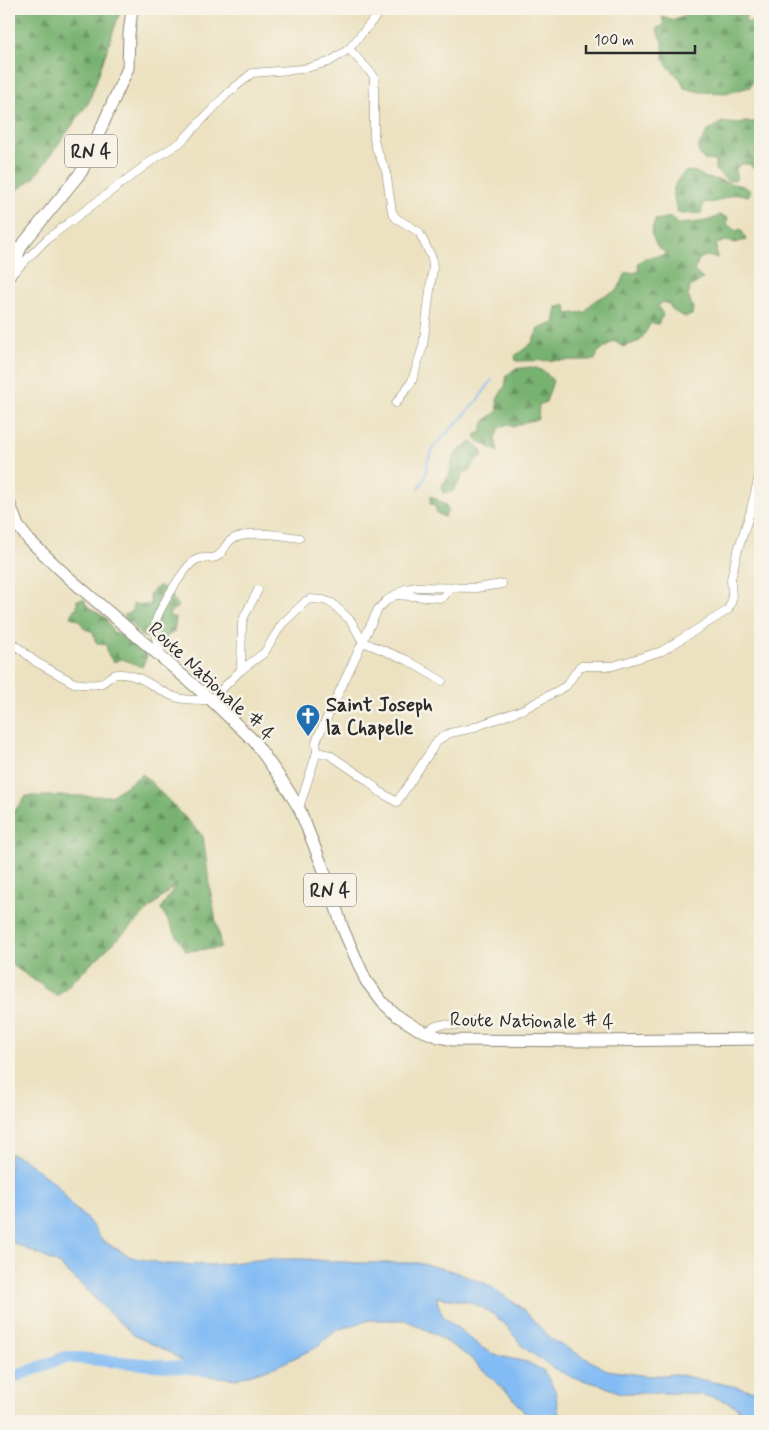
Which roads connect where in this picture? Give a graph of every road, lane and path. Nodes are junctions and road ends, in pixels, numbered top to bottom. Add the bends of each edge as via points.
1 (132, 9) edge
2 (382, 9) edge
3 (349, 49) junction
4 (22, 245) junction
5 (9, 250) edge
6 (9, 276) edge
7 (396, 403) dead end
8 (760, 472) edge
9 (9, 502) edge
10 (299, 538) dead end
11 (502, 584) dead end
12 (258, 590) dead end
13 (9, 640) edge
14 (363, 642) junction
15 (164, 660) junction
16 (241, 670) junction
17 (442, 681) dead end
18 (210, 700) junction
19 (317, 752) junction
20 (299, 808) junction
21 (478, 1019) dead end
22 (427, 1033) junction
23 (760, 1039) edge

1 - 4 main road, RN 4 via 128,68 82,171
2 - 3 street
3 - 6 street via 328,62 303,69 252,73 226,94 181,142 47,239
3 - 7 street via 374,77 374,139 386,171 392,212 419,232 432,258 423,346 412,381
4 - 5 street
4 - 6 main road, RN 4
8 - 19 street via 732,570 732,600 728,610 696,631 662,651 613,666 580,666 566,686 524,710 444,735 397,802 330,755
9 - 15 main road, Route Nationale # 4 / RN 4 via 18,526 29,540
10 - 15 street via 248,534 231,540 217,556 195,560 159,612 155,625 157,644
11 - 14 street via 476,588 405,589 378,609
12 - 16 street via 242,624
13 - 18 street via 36,662 74,683 101,683 111,675 123,674 137,676 178,698
14 - 16 street via 351,621 332,603 312,599 282,624 264,653
14 - 17 street via 407,660
14 - 19 street via 318,737
15 - 18 main road, Route Nationale # 4 / RN 4
16 - 18 street
18 - 20 main road, Route Nationale # 4 / RN 4 via 254,741
19 - 20 street
20 - 22 main road, Route Nationale # 4 / RN 4 via 343,929 366,981 396,1015
21 - 22 street via 468,1024 438,1025
22 - 23 main road, Route Nationale # 4 / RN 4 via 452,1040

